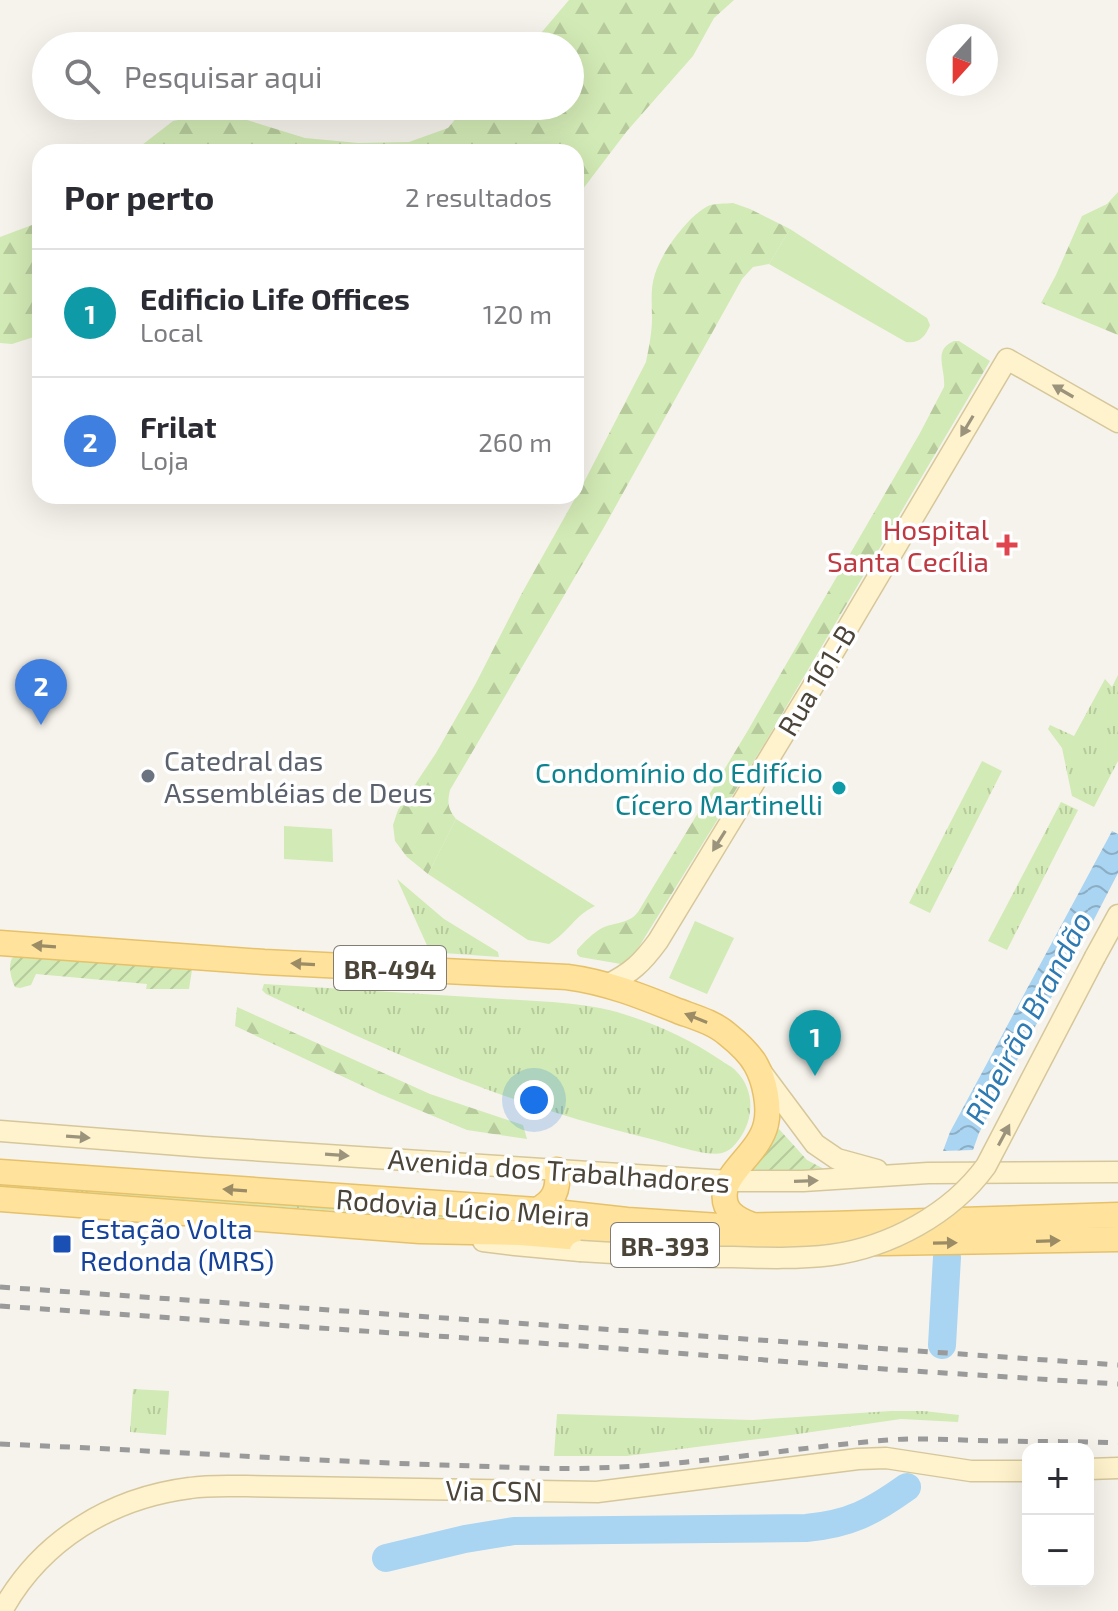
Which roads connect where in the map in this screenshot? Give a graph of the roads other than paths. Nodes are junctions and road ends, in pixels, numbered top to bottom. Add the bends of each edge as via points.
1 (1118, 422) edge
2 (1118, 915) edge
3 (0, 943) edge
4 (607, 985) junction
5 (756, 1065) junction
6 (0, 1131) edge
7 (557, 1170) junction
8 (0, 1172) edge
9 (1118, 1172) edge
10 (892, 1175) junction
11 (729, 1181) junction
12 (1, 1199) edge
13 (537, 1210) junction
14 (1118, 1215) edge
15 (755, 1226) junction
16 (420, 1231) junction
17 (980, 1231) junction
18 (1118, 1239) edge
19 (1118, 1468) edge
20 (1094, 1469) edge
21 (1022, 1471) edge
22 (2, 1611) edge

1 -> 4 street, Rua 161-B via 1007,359 658,941 628,975
16 -> 2 street, bridge via 580,1251 709,1257 828,1255 883,1242 961,1194 986,1166
4 -> 3 main road, BR-494 via 567,977
5 -> 4 main road, BR-494 via 715,1026
5 - 10 street via 823,1150
5 - 11 main road via 768,1104 764,1133
6 -> 7 street, Avenida dos Trabalhadores
7 - 11 street, Avenida dos Trabalhadores
7 - 13 main road via 554,1197
13 -> 8 main road, Rodovia Lúcio Meira / BR-393
9 - 10 street, Avenida dos Trabalhadores
11 -> 10 street, Avenida dos Trabalhadores
11 - 15 main road via 728,1210
12 - 16 main road, Rodovia Lúcio Meira / BR-393
13 - 15 main road, Rodovia Lúcio Meira / BR-393
14 - 17 main road, Rodovia Lúcio Meira / BR-393
15 - 17 main road, Rodovia Lúcio Meira / BR-393, bridge via 899,1222
16 -> 17 main road, Rodovia Lúcio Meira / BR-393 via 710,1246 911,1244
17 -> 18 main road, Rodovia Lúcio Meira / BR-393
19 - 20 street
21 - 22 street, Via CSN via 971,1471 872,1458 597,1492 192,1487 130,1502 66,1535 29,1570

